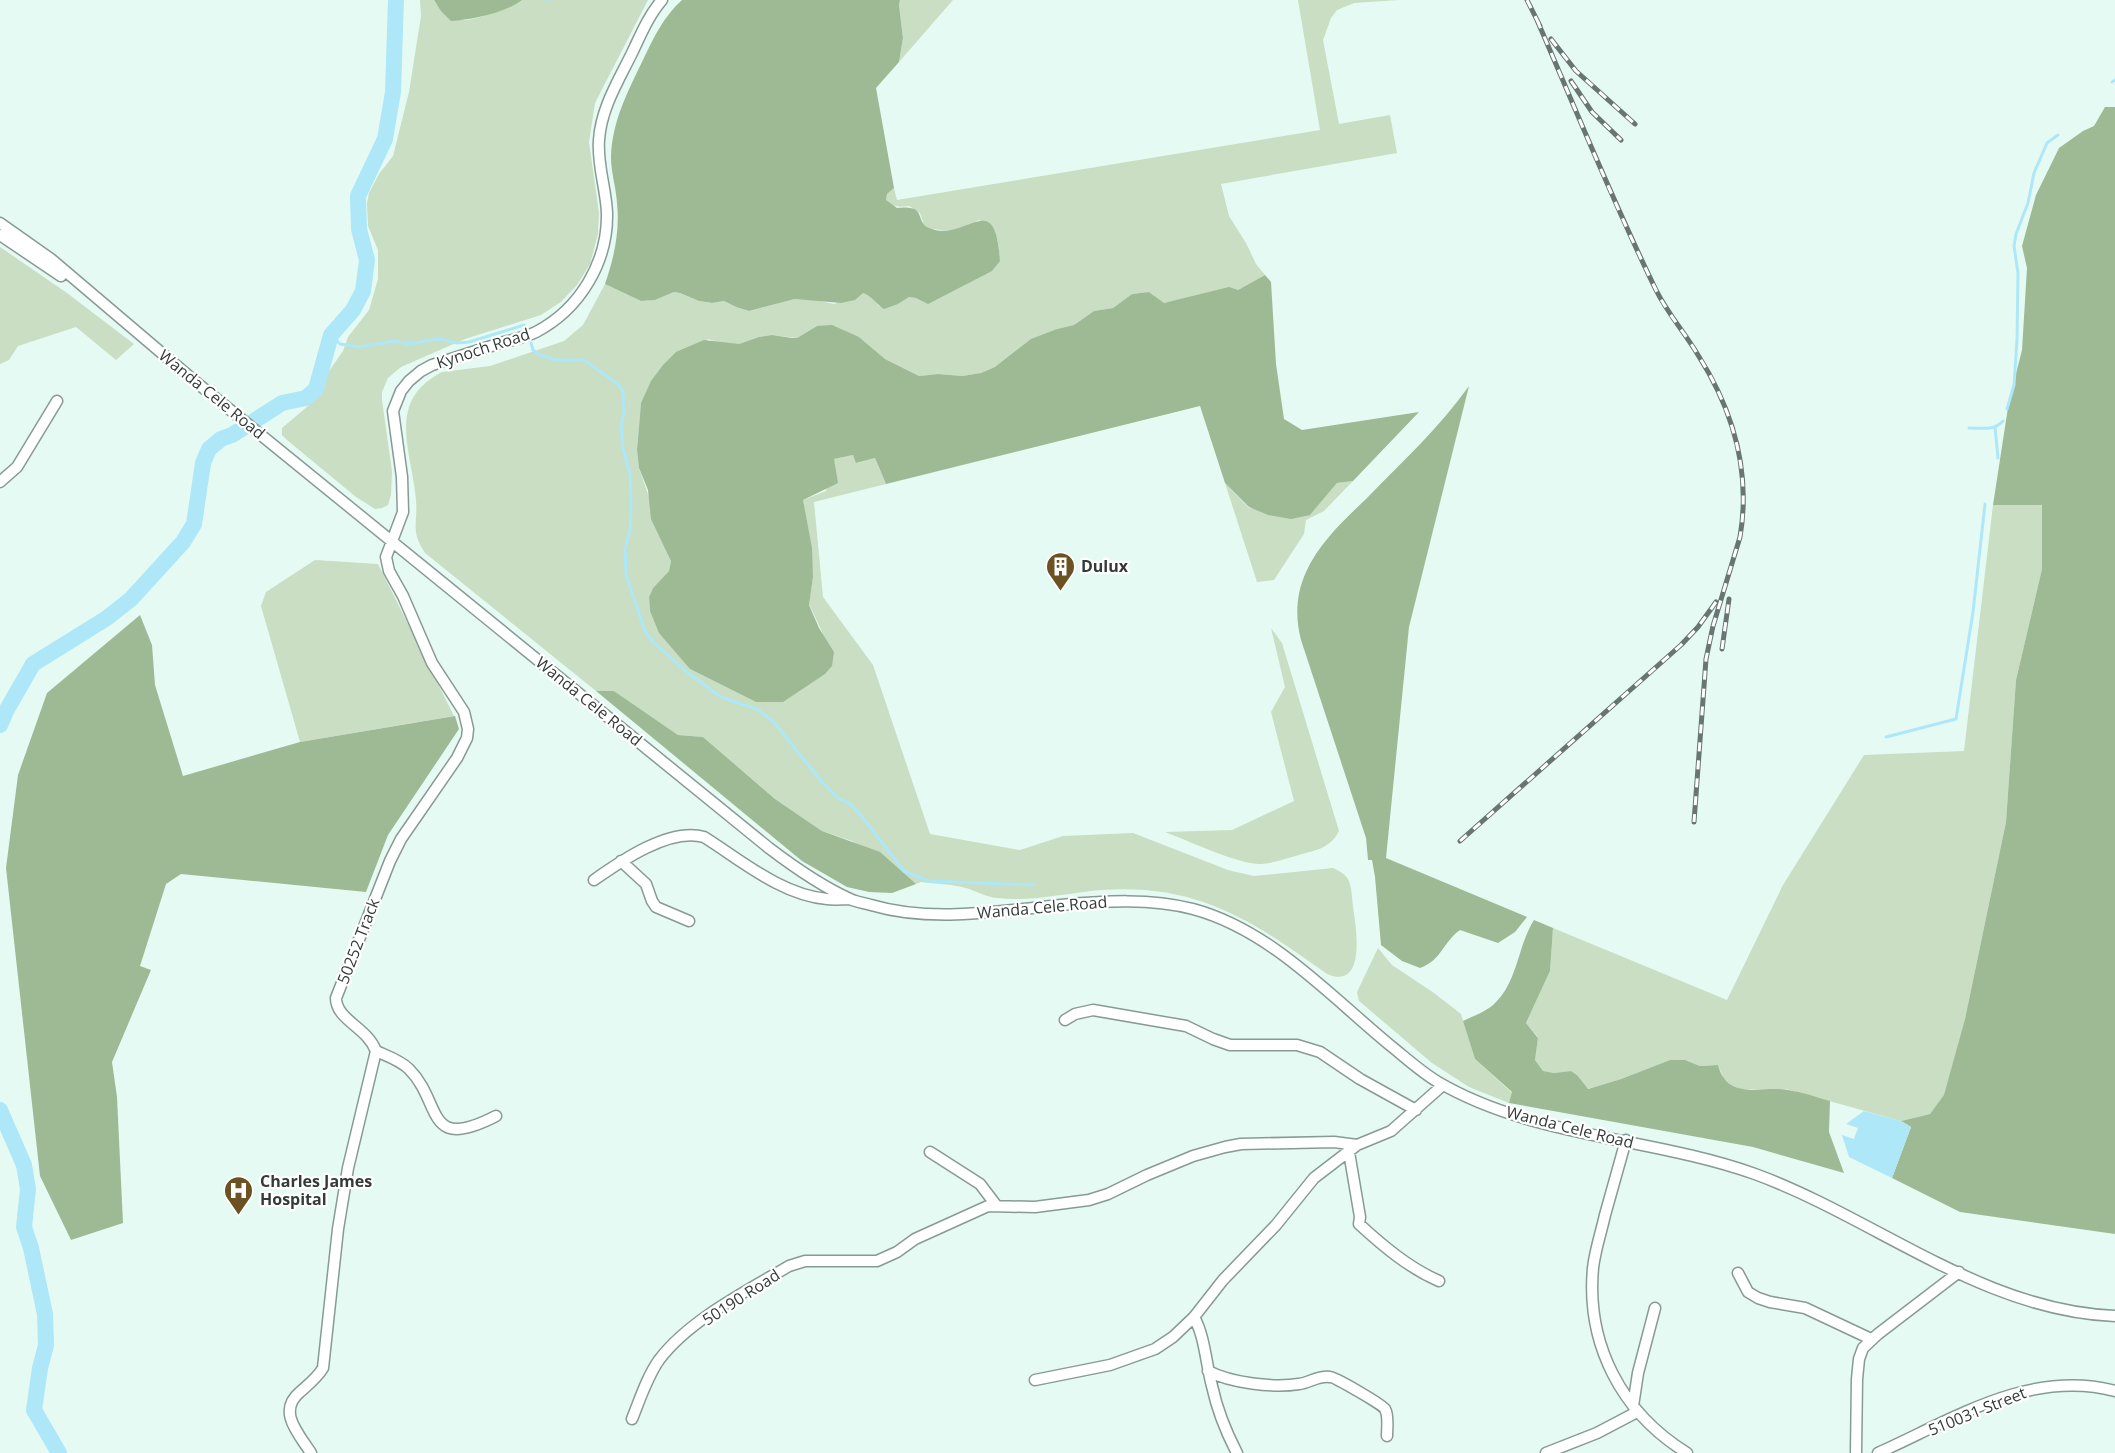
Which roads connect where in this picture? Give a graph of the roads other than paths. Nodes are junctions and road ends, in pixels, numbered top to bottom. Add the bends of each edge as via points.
1 (662, 0) edge
2 (0, 222) edge
3 (0, 235) edge
4 (82, 288) junction
5 (57, 401) dead end
6 (0, 482) edge
7 (392, 542) junction
8 (621, 861) junction
9 (594, 880) dead end
10 (850, 899) junction
11 (689, 921) dead end
12 (1065, 1020) dead end
13 (376, 1051) junction
14 (1443, 1084) junction
15 (1416, 1110) junction
16 (496, 1116) dead end
17 (1626, 1140) junction
18 (1353, 1148) junction
19 (930, 1152) dead end
20 (996, 1205) junction
21 (1959, 1272) junction
22 (1738, 1274) dead end
23 (1439, 1281) dead end
24 (1655, 1308) dead end
25 (2115, 1316) edge
26 (1194, 1317) junction
27 (1870, 1339) junction
28 (1208, 1371) junction
29 (1035, 1380) dead end
30 (2115, 1391) edge
31 (1635, 1409) junction
32 (632, 1419) dead end
33 (1387, 1436) dead end
34 (1550, 1452) edge
35 (311, 1453) edge
36 (1237, 1453) edge
37 (1687, 1453) edge
38 (1856, 1453) edge
39 (1878, 1453) edge

1 - 7 street, Kynoch Road via 603,116 599,151 607,220 597,268 575,302 535,333 432,365 401,391 393,411 402,477 402,512
2 - 4 street, Wanda Cele Road via 51,259
3 - 4 street, Wanda Cele Road
4 - 7 street, Wanda Cele Road
5 - 6 street via 17,467
7 - 10 street, Wanda Cele Road via 792,866
7 - 13 street, 50252 Track via 386,556 389,571 432,663 464,712 468,729 460,753 393,855 336,998 341,1012 370,1038
8 - 9 street
8 - 10 street via 670,839 693,834 788,887 826,899
8 - 11 street via 646,884 656,907
10 - 14 street, Wanda Cele Road via 925,914 1119,901 1194,909 1238,927 1274,949 1414,1065
12 - 15 street via 1093,1010 1186,1026 1230,1045 1307,1047
13 - 16 street via 407,1067 443,1125 459,1128
13 - 35 street via 348,1168 323,1368 288,1408
14 - 15 street
14 - 17 street, Wanda Cele Road via 1525,1118
15 - 18 street via 1391,1131
17 - 21 street, Wanda Cele Road via 1754,1174
17 - 31 street via 1597,1246 1594,1312 1607,1363
18 - 20 street via 1334,1142 1241,1144 1193,1156 1089,1200 1035,1208
18 - 23 street via 1359,1224 1411,1265
18 - 26 street via 1314,1178
19 - 20 street via 980,1184
20 - 32 street, 50190 Road via 972,1211 877,1262 805,1261 766,1279 677,1341 652,1372
21 - 25 street, Wanda Cele Road via 2049,1308
21 - 27 street
22 - 27 street via 1748,1292 1758,1298 1805,1308
24 - 31 street via 1638,1373
26 - 28 street
26 - 29 street via 1155,1348 1110,1365
27 - 38 street via 1861,1353 1857,1379
28 - 33 street via 1229,1380 1286,1385 1333,1377 1385,1408
28 - 36 street
30 - 39 street, 510031 Street via 2054,1386 2011,1394
31 - 34 street via 1597,1433
31 - 37 street via 1655,1430

